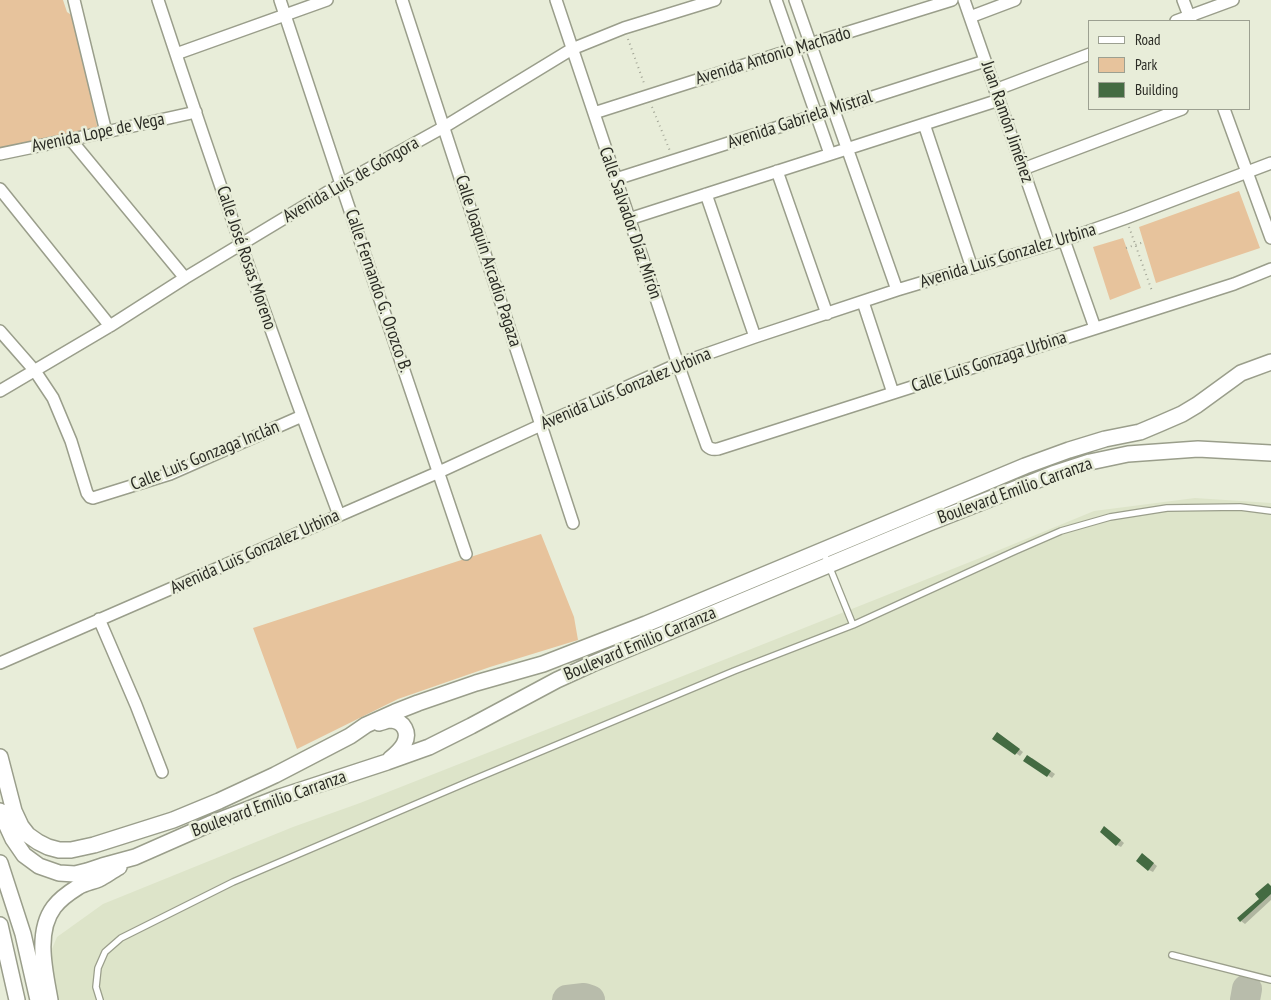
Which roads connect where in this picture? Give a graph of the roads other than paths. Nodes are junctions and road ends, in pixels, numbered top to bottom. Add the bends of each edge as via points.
1 (74, 0) edge
2 (158, 0) edge
3 (280, 0) edge
4 (327, 0) edge
5 (402, 0) edge
6 (556, 0) edge
7 (715, 0) edge
8 (776, 0) edge
9 (795, 0) edge
10 (952, 0) edge
11 (964, 0) edge
12 (1015, 0) edge
13 (1183, 0) edge
14 (1232, 0) edge
15 (285, 15) junction
16 (970, 17) junction
17 (1190, 19) edge
18 (810, 44) junction
19 (572, 49) junction
20 (793, 49) junction
21 (176, 54) junction
22 (1088, 55) edge
23 (985, 61) junction
24 (997, 95) junction
25 (834, 109) junction
26 (1179, 110) edge
27 (1224, 110) edge
28 (196, 112) junction
29 (594, 113) junction
30 (816, 115) junction
31 (924, 124) junction
32 (444, 127) junction
33 (106, 132) junction
34 (72, 140) junction
35 (848, 148) junction
36 (0, 154) edge
37 (830, 154) junction
38 (1271, 163) edge
39 (1023, 168) junction
40 (777, 171) junction
41 (1247, 173) junction
42 (616, 179) junction
43 (341, 184) junction
44 (0, 188) edge
45 (706, 194) junction
46 (629, 219) junction
47 (1271, 238) edge
48 (1064, 240) junction
49 (1049, 244) junction
50 (240, 245) junction
51 (972, 268) junction
52 (1271, 269) edge
53 (185, 278) junction
54 (897, 290) junction
55 (863, 302) junction
56 (827, 314) junction
57 (110, 326) junction
58 (1095, 328) junction
59 (0, 331) edge
60 (755, 337) junction
61 (1271, 362) edge
62 (678, 364) junction
63 (35, 371) junction
64 (0, 391) edge
65 (892, 393) junction
66 (302, 416) junction
67 (541, 425) junction
68 (707, 446) joint
69 (1271, 453) edge
70 (439, 472) junction
71 (1271, 511) edge
72 (339, 515) junction
73 (572, 523) dead end
74 (466, 554) dead end
75 (825, 558) junction
76 (99, 620) junction
77 (854, 625) junction
78 (0, 663) edge
79 (366, 725) junction
80 (0, 757) edge
81 (388, 762) junction
82 (162, 772) dead end
83 (0, 811) edge
84 (135, 857) junction
85 (0, 863) edge
86 (0, 925) edge
87 (1172, 955) dead end
88 (1271, 980) edge
89 (16, 1000) edge
90 (38, 1000) edge
91 (50, 1000) edge
92 (100, 1000) edge

1 - 33 street
2 - 21 street, Calle José Rosas Moreno
3 - 15 street, Calle Fernando G. Orozco B.
4 - 15 street
5 - 32 street, Calle Joaquín Arcadio Pagaza
6 - 19 street, Calle Salvador Díaz Mirón
7 - 19 street, Avenida Luis de Góngora via 624,28
8 - 20 street
9 - 18 street
10 - 18 street, Avenida Antonio Machado
11 - 16 street, Juan Ramón Jiménez
12 - 16 street
13 - 17 street
14 - 17 street
15 - 21 street
15 - 43 street, Calle Fernando G. Orozco B.
16 - 23 street, Juan Ramón Jiménez
18 - 20 street, Avenida Antonio Machado
18 - 25 street
19 - 29 street, Calle Salvador Díaz Mirón
19 - 32 street, Avenida Luis de Góngora
20 - 29 street, Avenida Antonio Machado
20 - 30 street
21 - 28 street, Calle José Rosas Moreno
22 - 24 street
23 - 24 street, Juan Ramón Jiménez
23 - 25 street, Avenida Gabriela Mistral
24 - 31 street
24 - 39 street, Juan Ramón Jiménez
25 - 30 street, Avenida Gabriela Mistral
25 - 35 street
26 - 39 street
27 - 41 street
28 - 33 street, Avenida Lope de Vega
28 - 50 street, Calle José Rosas Moreno
29 - 42 street, Calle Salvador Díaz Mirón
30 - 37 street
30 - 42 street, Avenida Gabriela Mistral
31 - 35 street
31 - 51 street
32 - 43 street, Avenida Luis de Góngora
32 - 67 street, Calle Joaquín Arcadio Pagaza
33 - 34 street, Avenida Lope de Vega
34 - 36 street, Avenida Lope de Vega
34 - 53 street
35 - 37 street
35 - 54 street
37 - 40 street
38 - 41 street, Avenida Luis Gonzalez Urbina
39 - 49 street, Juan Ramón Jiménez
40 - 45 street
40 - 56 street
41 - 47 street
41 - 48 street, Avenida Luis Gonzalez Urbina
42 - 46 street, Calle Salvador Díaz Mirón
43 - 50 street, Avenida Luis de Góngora
43 - 70 street, Calle Fernando G. Orozco B.
44 - 57 street
45 - 46 street
45 - 60 street
46 - 62 street, Calle Salvador Díaz Mirón
48 - 49 street, Avenida Luis Gonzalez Urbina
48 - 58 street
49 - 51 street, Avenida Luis Gonzalez Urbina
50 - 53 street, Avenida Luis de Góngora
50 - 66 street, Calle José Rosas Moreno
51 - 54 street, Avenida Luis Gonzalez Urbina
52 - 58 street, Calle Luis Gonzaga Urbina
53 - 57 street, Avenida Luis de Góngora
54 - 55 street, Avenida Luis Gonzalez Urbina
55 - 56 street, Avenida Luis Gonzalez Urbina
55 - 65 street
56 - 60 street, Avenida Luis Gonzalez Urbina
57 - 63 street, Avenida Luis de Góngora
58 - 65 street, Calle Luis Gonzaga Urbina
59 - 63 street, Calle Luis Gonzaga Inclán
60 - 62 street, Avenida Luis Gonzalez Urbina
61 - 75 street, Boulevard Emilio Carranza via 1240,373 1182,414 1140,432 1105,439 1016,470
62 - 67 street, Avenida Luis Gonzalez Urbina
62 - 68 street, Calle Salvador Díaz Mirón
63 - 64 street, Avenida Luis de Góngora
63 - 66 street, Calle Luis Gonzaga Inclán via 53,398 88,493 93,498 170,474
65 - 68 street, Calle Luis Gonzaga Urbina via 718,449
66 - 72 street, Calle José Rosas Moreno
67 - 70 street, Avenida Luis Gonzalez Urbina
67 - 73 street, Calle Joaquín Arcadio Pagaza
69 - 75 street, Boulevard Emilio Carranza via 1198,449 1128,454 1090,462 929,523
70 - 72 street, Avenida Luis Gonzalez Urbina
70 - 74 street, Calle Fernando G. Orozco B.
71 - 77 lane via 1240,507 1167,508 1110,517 1061,531
72 - 76 street, Avenida Luis Gonzalez Urbina
75 - 77 lane
75 - 79 street, Boulevard Emilio Carranza via 543,664 426,700
75 - 81 street, Boulevard Emilio Carranza via 557,680 429,747
76 - 78 street, Avenida Luis Gonzalez Urbina
76 - 82 street
77 - 92 lane via 725,674 233,882 121,938 105,952 98,968 96,987
79 - 80 street, Boulevard Emilio Carranza via 274,774 173,820 71,850 48,847 28,835 21,826 14,812
79 - 81 street via 391,720 404,725 407,732 404,746
81 - 84 street, Boulevard Emilio Carranza via 280,797
83 - 84 street, Boulevard Emilio Carranza via 24,854 39,866 59,873 75,874
84 - 91 street via 98,879 79,886 50,912 44,934 43,957
85 - 90 street via 23,934
86 - 89 street
87 - 88 lane

